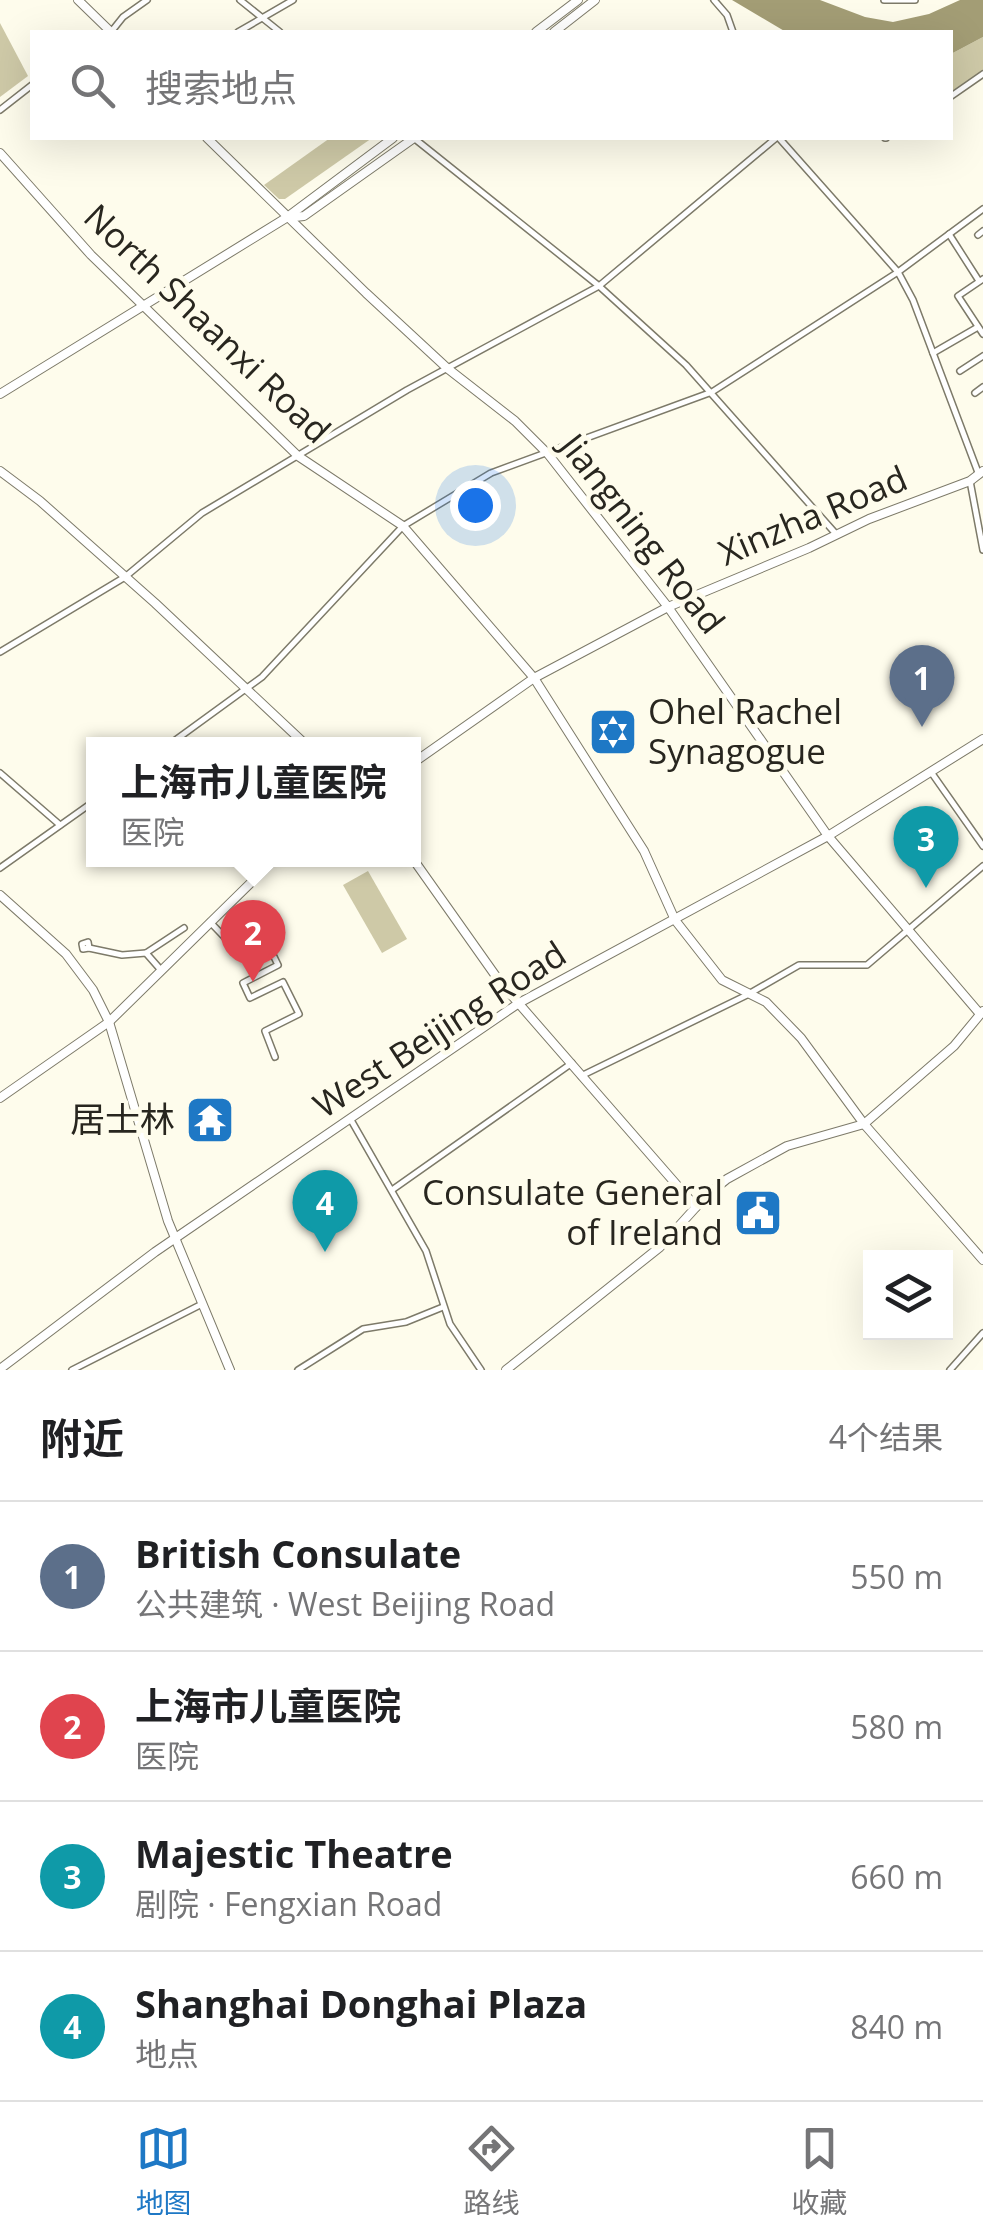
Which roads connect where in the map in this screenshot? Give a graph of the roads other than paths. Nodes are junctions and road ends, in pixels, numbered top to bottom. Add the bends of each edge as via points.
1 (78, 0) edge
2 (147, 0) edge
3 (240, 0) edge
4 (293, 0) edge
5 (578, 0) edge
6 (596, 0) edge
7 (714, 0) edge
8 (884, 0) edge
9 (914, 0) edge
10 (262, 17) junction
11 (109, 30) edge
12 (113, 30) edge
13 (241, 30) edge
14 (278, 30) edge
15 (539, 30) edge
16 (557, 30) edge
17 (732, 30) edge
18 (983, 74) edge
19 (30, 87) edge
20 (953, 94) edge
21 (0, 110) edge
22 (209, 140) edge
23 (390, 140) edge
24 (410, 140) edge
25 (416, 140) edge
26 (776, 140) edge
27 (780, 140) edge
28 (0, 153) edge
29 (983, 210) edge
30 (286, 218) junction
31 (950, 234) junction
32 (898, 272) junction
33 (981, 280) edge
34 (599, 286) junction
35 (143, 308) junction
36 (978, 327) junction
37 (983, 334) edge
38 (934, 353) junction
39 (983, 356) edge
40 (447, 368) junction
41 (960, 371) dead end
42 (983, 387) edge
43 (712, 392) junction
44 (975, 393) dead end
45 (0, 394) edge
46 (548, 454) junction
47 (298, 456) junction
48 (0, 470) edge
49 (982, 474) edge
50 (970, 481) junction
51 (403, 526) junction
52 (836, 534) junction
53 (983, 550) edge
54 (124, 576) junction
55 (668, 607) junction
56 (0, 652) edge
57 (534, 678) junction
58 (244, 690) junction
59 (180, 737) edge
60 (297, 737) edge
61 (983, 739) edge
62 (421, 757) edge
63 (931, 772) junction
64 (0, 773) edge
65 (86, 807) edge
66 (60, 825) junction
67 (828, 836) junction
68 (983, 846) edge
69 (983, 866) edge
70 (267, 867) edge
71 (418, 867) edge
72 (0, 868) edge
73 (0, 895) edge
74 (675, 920) junction
75 (210, 922) junction
76 (184, 928) dead end
77 (909, 930) junction
78 (89, 948) dead end
79 (146, 953) junction
80 (160, 969) junction
81 (748, 996) junction
82 (519, 1003) junction
83 (981, 1012) edge
84 (110, 1022) junction
85 (275, 1057) dead end
86 (572, 1064) junction
87 (581, 1076) junction
88 (0, 1098) edge
89 (352, 1120) junction
90 (864, 1124) junction
91 (392, 1190) junction
92 (696, 1207) junction
93 (176, 1238) junction
94 (983, 1260) edge
95 (202, 1304) junction
96 (443, 1307) junction
97 (983, 1333) edge
98 (0, 1369) edge
99 (72, 1370) edge
100 (230, 1370) edge
101 (298, 1370) edge
102 (481, 1370) edge
103 (506, 1370) edge
104 (950, 1370) edge

1 - 11 main road
2 - 12 street
3 - 10 street
4 - 10 street
5 - 15 main road
6 - 16 main road
7 - 17 street
8 - 9 street
10 - 13 street
10 - 14 street
18 - 20 street
19 - 21 street
22 - 30 main road, Jiangning Road
23 - 30 main road
24 - 30 main road via 304,216
25 - 34 street
26 - 34 street
27 - 32 street
28 - 35 main road, North Shaanxi Road
29 - 31 street
30 - 35 main road
30 - 40 main road, Jiangning Road
31 - 32 street
31 - 33 street
32 - 38 street
32 - 43 street
33 - 36 street via 958,296
34 - 40 street
34 - 43 street
35 - 45 main road
35 - 47 main road, North Shaanxi Road
36 - 37 street
36 - 38 street
38 - 49 street
39 - 41 street
40 - 46 main road, Jiangning Road
40 - 47 street
42 - 44 street
43 - 46 street
43 - 52 street
46 - 51 street via 485,476
46 - 55 main road, Jiangning Road
47 - 51 main road, North Shaanxi Road
47 - 54 street via 202,513
48 - 54 main road
49 - 50 main road, Xinzha Road
50 - 52 main road, Xinzha Road
50 - 53 street
51 - 57 main road, North Shaanxi Road
51 - 58 street
52 - 55 main road, Xinzha Road
54 - 56 street
54 - 58 main road
55 - 57 main road, Xinzha Road
55 - 67 main road, Jiangning Road
57 - 62 main road, Xinzha Road
57 - 74 main road, North Shaanxi Road via 644,851
58 - 59 street
58 - 60 main road
61 - 63 main road, West Beijing Road
63 - 67 main road, West Beijing Road
63 - 68 street
64 - 66 street
65 - 66 street
66 - 72 street
67 - 74 main road, West Beijing Road
67 - 77 main road, Jiangning Road
69 - 77 street
70 - 75 main road
71 - 82 main road
73 - 84 main road via 66,954
74 - 81 main road, North Shaanxi Road via 722,980
74 - 82 main road, West Beijing Road
75 - 80 main road
75 - 85 street via 233,946 259,926 278,966 243,983 250,998 283,982 299,1014 265,1031
76 - 79 street
77 - 81 street via 867,965 799,965
77 - 83 main road, Jiangning Road
78 - 79 street
79 - 80 street
80 - 84 main road
81 - 87 street
81 - 90 main road, North Shaanxi Road via 766,1002 801,1038
82 - 86 main road
82 - 89 main road, West Beijing Road
83 - 90 main road via 954,1046
84 - 88 main road
84 - 93 main road
86 - 87 main road
86 - 91 street
87 - 92 main road
89 - 91 street
89 - 93 main road, West Beijing Road
90 - 92 main road via 787,1146 727,1179
90 - 94 main road, North Shaanxi Road
91 - 96 street via 426,1251
92 - 103 main road via 651,1254
93 - 95 main road
93 - 98 main road, West Beijing Road
95 - 99 street
95 - 100 main road
96 - 101 street via 363,1330
96 - 102 street
97 - 104 street

